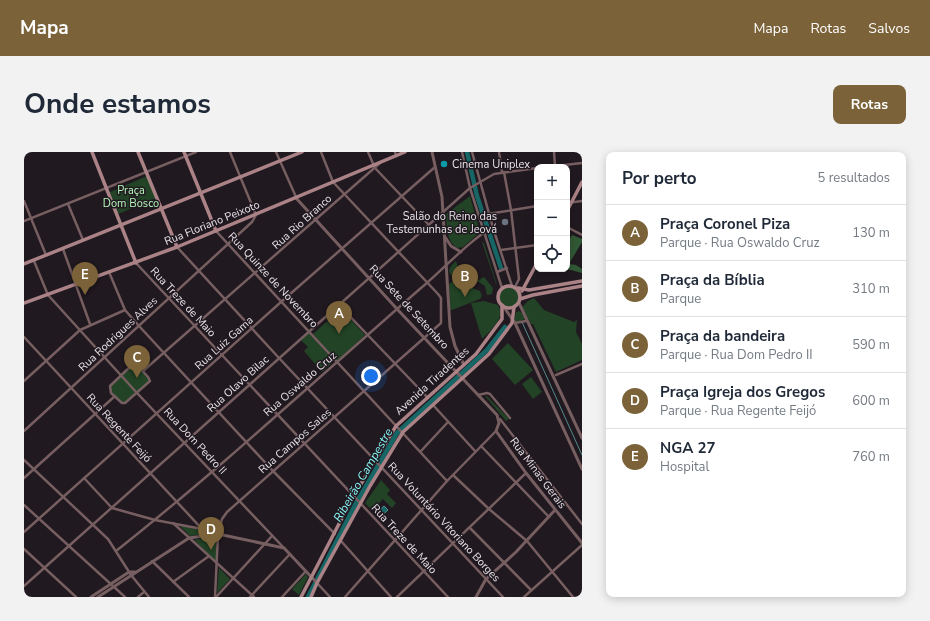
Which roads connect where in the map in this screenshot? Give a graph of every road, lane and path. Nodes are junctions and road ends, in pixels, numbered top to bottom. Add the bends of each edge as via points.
1 (98, 152) edge
2 (138, 152) edge
3 (196, 152) edge
4 (230, 152) edge
5 (276, 152) edge
6 (302, 152) edge
7 (321, 152) edge
8 (368, 152) edge
9 (405, 152) edge
10 (432, 152) edge
11 (462, 152) edge
12 (472, 152) edge
13 (499, 152) edge
14 (554, 152) edge
15 (93, 153) edge
16 (185, 154) edge
17 (396, 154) edge
18 (280, 162) junction
19 (582, 163) edge
20 (555, 164) edge
21 (570, 164) edge
22 (374, 167) junction
23 (436, 167) junction
24 (534, 168) edge
25 (503, 172) junction
26 (147, 173) junction
27 (240, 177) junction
28 (333, 182) junction
29 (582, 182) edge
30 (479, 183) junction
31 (107, 188) junction
32 (471, 188) junction
33 (201, 194) junction
34 (345, 194) junction
35 (464, 194) junction
36 (472, 195) junction
37 (402, 196) junction
38 (296, 198) junction
39 (24, 201) edge
40 (570, 201) edge
41 (582, 201) edge
42 (570, 203) edge
43 (68, 204) junction
44 (534, 206) edge
45 (161, 210) junction
46 (511, 210) junction
47 (444, 213) junction
48 (488, 214) junction
49 (256, 215) junction
50 (31, 218) junction
51 (315, 220) junction
52 (24, 221) edge
53 (372, 223) junction
54 (429, 225) junction
55 (122, 226) junction
56 (491, 228) junction
57 (570, 229) edge
58 (216, 231) junction
59 (484, 231) junction
60 (444, 234) junction
61 (582, 235) edge
62 (83, 241) junction
63 (229, 244) junction
64 (534, 245) edge
65 (177, 247) junction
66 (516, 247) junction
67 (63, 249) junction
68 (343, 249) junction
69 (500, 250) junction
70 (400, 251) junction
71 (461, 252) junction
72 (46, 255) junction
73 (34, 261) junction
74 (136, 263) junction
75 (24, 264) edge
76 (446, 266) junction
77 (507, 268) junction
78 (534, 268) edge
79 (109, 271) junction
80 (198, 271) junction
81 (497, 272) junction
82 (255, 274) junction
83 (369, 279) junction
84 (582, 281) edge
85 (427, 283) junction
86 (75, 284) junction
87 (582, 286) edge
88 (514, 287) junction
89 (502, 288) junction
90 (522, 289) junction
91 (48, 295) junction
92 (168, 298) junction
93 (226, 299) junction
94 (520, 299) junction
95 (281, 302) junction
96 (24, 303) edge
97 (340, 306) junction
98 (502, 306) junction
99 (514, 307) junction
100 (397, 309) junction
101 (125, 310) junction
102 (502, 319) junction
103 (526, 321) junction
104 (512, 323) junction
105 (90, 324) junction
106 (139, 326) junction
107 (195, 326) junction
108 (251, 329) junction
109 (80, 330) junction
110 (309, 331) junction
111 (367, 335) junction
112 (24, 337) edge
113 (425, 338) junction
114 (163, 353) junction
115 (222, 356) junction
116 (105, 358) junction
117 (279, 358) junction
118 (47, 360) junction
119 (337, 362) junction
120 (394, 364) junction
121 (582, 364) edge
122 (464, 365) junction
123 (143, 371) junction
124 (457, 372) junction
125 (121, 375) junction
126 (556, 375) dead end
127 (462, 378) junction
128 (24, 381) edge
129 (192, 382) junction
130 (249, 384) junction
131 (308, 387) junction
132 (71, 388) junction
133 (364, 391) junction
134 (137, 393) junction
135 (478, 395) junction
136 (115, 396) junction
137 (428, 398) junction
138 (433, 405) junction
139 (219, 412) junction
140 (94, 413) junction
141 (158, 413) junction
142 (276, 415) junction
143 (334, 417) junction
144 (510, 418) dead end
145 (500, 419) junction
146 (448, 422) junction
147 (397, 426) junction
148 (25, 429) edge
149 (402, 431) junction
150 (496, 431) junction
151 (582, 438) edge
152 (246, 441) junction
153 (185, 442) junction
154 (124, 443) junction
155 (304, 444) junction
156 (481, 446) junction
157 (421, 451) junction
158 (475, 451) junction
159 (24, 460) edge
160 (377, 461) junction
161 (381, 467) junction
162 (582, 469) edge
163 (33, 470) junction
164 (273, 471) junction
165 (212, 472) junction
166 (150, 473) junction
167 (526, 473) junction
168 (454, 475) junction
169 (24, 478) edge
170 (84, 478) junction
171 (447, 481) junction
172 (516, 482) junction
173 (64, 497) junction
174 (354, 498) junction
175 (178, 501) junction
176 (239, 501) junction
177 (360, 504) junction
178 (24, 505) edge
179 (112, 508) junction
180 (488, 509) junction
181 (422, 510) junction
182 (555, 510) junction
183 (548, 517) junction
184 (40, 519) junction
185 (155, 520) junction
186 (172, 523) junction
187 (93, 524) junction
188 (582, 524) edge
189 (470, 528) junction
190 (202, 529) junction
191 (24, 532) edge
192 (218, 534) junction
193 (335, 534) junction
194 (272, 536) junction
195 (189, 538) junction
196 (341, 541) junction
197 (395, 541) junction
198 (526, 541) junction
199 (452, 543) junction
200 (264, 544) junction
201 (582, 544) edge
202 (68, 546) junction
203 (284, 548) junction
204 (24, 549) edge
205 (116, 551) junction
206 (290, 554) junction
207 (208, 556) junction
208 (152, 561) junction
209 (504, 563) junction
210 (218, 565) junction
211 (44, 568) junction
212 (306, 571) junction
213 (367, 571) junction
214 (424, 572) junction
215 (552, 572) junction
216 (130, 574) junction
217 (311, 577) junction
218 (233, 578) junction
219 (486, 580) junction
220 (173, 582) junction
221 (316, 582) junction
222 (113, 585) junction
223 (24, 586) edge
224 (531, 590) junction
225 (144, 592) junction
226 (24, 594) edge
227 (582, 594) edge
228 (252, 596) edge
229 (27, 597) edge
230 (76, 597) edge
231 (91, 597) edge
232 (98, 597) edge
233 (125, 597) edge
234 (138, 597) edge
235 (149, 597) edge
236 (189, 597) edge
237 (216, 597) edge
238 (282, 597) edge
239 (300, 597) edge
240 (311, 597) edge
241 (330, 597) edge
242 (345, 597) edge
243 (391, 597) edge
244 (397, 597) edge
245 (448, 597) edge
246 (476, 597) edge
247 (503, 597) edge
248 (524, 597) edge
249 (573, 597) edge
250 (579, 597) edge

1 - 15 main road
2 - 26 main road
3 - 16 street
4 - 27 street
5 - 18 street
6 - 18 main road
7 - 28 street
8 - 22 street
9 - 17 main road, Rua Floriano Peixoto
10 - 23 street
11 - 32 street
12 - 30 street
13 - 25 street
14 - 20 street
15 - 31 main road
16 - 26 street
16 - 33 main road
17 - 22 main road, Rua Floriano Peixoto
18 - 27 main road
18 - 38 street
19 - 21 street
22 - 28 main road, Rua Floriano Peixoto
22 - 34 street, Rua Rio Branco
22 - 37 street
23 - 37 street, Rua Luiz Gama
23 - 47 street
24 - 25 street, Rua Olavo Bilac
25 - 30 street, Rua Olavo Bilac
25 - 46 street
26 - 31 street
26 - 45 main road
27 - 33 main road
27 - 49 street
28 - 34 street
28 - 38 main road, Rua Floriano Peixoto
29 - 40 main road
30 - 32 street, Rua Olavo Bilac
30 - 48 street
31 - 43 street
31 - 55 main road
32 - 35 street, Rua Olavo Bilac
32 - 36 street
33 - 45 main road
33 - 58 main road
34 - 51 street, Rua Rio Branco
34 - 53 street
35 - 36 street
35 - 47 street, Rua Olavo Bilac
36 - 59 street
37 - 53 street, Rua Luiz Gama
37 - 54 street
38 - 49 main road, Rua Floriano Peixoto
38 - 51 street, Rua Sete de Setembro
39 - 50 street
41 - 42 street
43 - 50 street
43 - 62 street
44 - 46 street
45 - 55 main road
45 - 65 main road
46 - 48 street
46 - 66 street
47 - 54 street, Rua Olavo Bilac
47 - 60 street
48 - 56 street
49 - 58 main road, Rua Floriano Peixoto
49 - 63 street, Rua Rodrigues Alves
50 - 52 street
50 - 72 street
51 - 68 street, Rua Sete de Setembro
51 - 82 street, Rua Rio Branco
53 - 68 street, Rua Luiz Gama
53 - 70 street
54 - 70 street, Rua Olavo Bilac
55 - 62 main road
55 - 74 main road
56 - 59 street
56 - 69 street
57 - 61 street
58 - 63 street, Rua Quinze de Novembro
58 - 65 main road, Rua Floriano Peixoto
59 - 71 street, Rua Oswaldo Cruz
59 - 81 street
60 - 71 street via 451,246
60 - 76 street
62 - 67 main road
63 - 80 street, Rua Rodrigues Alves
63 - 82 street, Rua Quinze de Novembro
64 - 66 street
65 - 74 main road, Rua Floriano Peixoto
65 - 80 street, Rua Voluntário Vitoriano Borges
66 - 69 street
66 - 88 street via 519,281
67 - 72 main road
67 - 86 street
68 - 83 street, Rua Sete de Setembro
68 - 95 street, Rua Luiz Gama
69 - 77 street
70 - 83 street, Rua Olavo Bilac
70 - 85 street
71 - 76 street, Rua Oswaldo Cruz
72 - 73 main road
73 - 75 main road
73 - 91 street
74 - 79 main road, Rua Floriano Peixoto
74 - 92 street, Rua Treze de Maio
76 - 85 street, Rua Oswaldo Cruz
76 - 122 street via 450,327
77 - 81 street
77 - 88 street
78 - 90 main road
79 - 86 main road, Rua Floriano Peixoto
79 - 101 street
80 - 92 street, Rua Rodrigues Alves
80 - 93 street, Rua Voluntário Vitoriano Borges
81 - 89 street
82 - 93 street, Rua Rio Branco
82 - 95 street, Rua Quinze de Novembro
83 - 97 street, Rua Olavo Bilac
83 - 100 street, Rua Sete de Setembro
84 - 90 main road
85 - 100 street, Rua Oswaldo Cruz
85 - 113 street, Rua Campos Sales via 441,298 440,325
86 - 91 main road, Rua Floriano Peixoto
86 - 105 street
87 - 94 main road
88 - 89 main road
88 - 90 main road
88 - 94 main road
89 - 98 main road via 498,297
90 - 94 main road
91 - 96 main road, Rua Floriano Peixoto
91 - 109 street, Rua Dom Pedro II
92 - 106 street, Rua Rodrigues Alves
92 - 107 street, Rua Treze de Maio
93 - 107 street, Rua Rio Branco
93 - 108 street, Rua Voluntário Vitoriano Borges
94 - 99 main road
94 - 103 street
95 - 108 street, Rua Luiz Gama
95 - 110 street, Rua Quinze de Novembro
97 - 110 street, Rua Olavo Bilac
97 - 111 street
98 - 99 main road
98 - 102 main road
98 - 104 street
99 - 104 main road
100 - 111 street, Rua Oswaldo Cruz
100 - 113 street, Rua Sete de Setembro
101 - 105 street
101 - 106 street
102 - 104 main road
102 - 122 main road, Avenida Tiradentes via 476,354
103 - 104 street
103 - 151 street
104 - 127 main road, Avenida Tiradentes via 489,354
104 - 162 street
105 - 109 street
106 - 114 street
106 - 116 street, Rua Rodrigues Alves
107 - 114 street, Rua Rio Branco
107 - 115 street, Rua Treze de Maio
108 - 115 street, Rua Luiz Gama
108 - 117 street, Rua Voluntário Vitoriano Borges
109 - 116 street, Rua Dom Pedro II
109 - 118 street
110 - 117 street, Rua Olavo Bilac
110 - 119 street, Rua Quinze de Novembro
111 - 119 street, Rua Oswaldo Cruz
111 - 120 street
112 - 118 street, Rua Regente Feijó
113 - 120 street, Rua Campos Sales
113 - 124 street, Rua Sete de Setembro
114 - 123 street, Rua Rio Branco
114 - 129 street
115 - 129 street, Rua Luiz Gama
115 - 130 street, Rua Treze de Maio
116 - 125 street, Rua Dom Pedro II
116 - 132 street, Rua Rodrigues Alves
117 - 130 street, Rua Olavo Bilac
117 - 131 street, Rua Voluntário Vitoriano Borges
118 - 128 street
118 - 132 street, Rua Regente Feijó
119 - 131 street, Rua Oswaldo Cruz
119 - 133 street, Rua Quinze de Novembro
120 - 133 street, Rua Campos Sales
120 - 137 street
121 - 126 street
122 - 124 main road, Avenida Tiradentes
123 - 125 street via 135,364
123 - 134 street via 150,381
124 - 127 street, Rua Sete de Setembro
124 - 137 main road, Avenida Tiradentes
125 - 134 street, Rua Dom Pedro II
125 - 136 street via 110,386 110,391
127 - 135 street, Rua Sete de Setembro
127 - 138 main road, Avenida Tiradentes
129 - 139 street
129 - 141 street, Rua Luiz Gama
130 - 139 street, Rua Olavo Bilac
130 - 142 street, Rua Treze de Maio
131 - 142 street, Rua Oswaldo Cruz
131 - 143 street, Rua Voluntário Vitoriano Borges
132 - 140 street, Rua Regente Feijó
132 - 148 street, Rua Rodrigues Alves
133 - 143 street, Rua Campos Sales
133 - 147 street, Rua Quinze de Novembro
134 - 136 street via 123,404
134 - 141 street, Rua Dom Pedro II
135 - 144 street via 490,394
135 - 145 street, Rua Sete de Setembro
136 - 140 street
137 - 147 main road, Avenida Tiradentes
138 - 146 street
138 - 149 main road, Avenida Tiradentes
139 - 152 street
139 - 153 street, Rua Olavo Bilac
140 - 154 street, Rua Regente Feijó
140 - 163 street
141 - 153 street, Rua Dom Pedro II
141 - 154 street, Rua Luiz Gama
142 - 152 street, Rua Oswaldo Cruz
142 - 155 street, Rua Treze de Maio
143 - 155 street, Rua Campos Sales
143 - 160 street, Rua Voluntário Vitoriano Borges
145 - 150 street
145 - 188 street
146 - 157 street
146 - 158 street
147 - 149 street, Rua Quinze de Novembro
147 - 160 main road, Avenida Tiradentes
149 - 157 street, Rua Quinze de Novembro
149 - 161 main road, Avenida Tiradentes
150 - 156 street
150 - 167 street, Rua Minas Gerais
152 - 164 street
152 - 165 street, Rua Oswaldo Cruz
153 - 165 street, Rua Dom Pedro II
153 - 166 street, Rua Olavo Bilac
154 - 166 street, Rua Regente Feijó
154 - 170 street, Rua Luiz Gama
155 - 164 street, Rua Campos Sales
155 - 174 street, Rua Treze de Maio
156 - 158 street
156 - 172 street
157 - 171 street, Rua Quinze de Novembro
158 - 168 street
159 - 163 street
160 - 161 street, Rua Voluntário Vitoriano Borges
160 - 174 main road, Avenida Tiradentes
161 - 177 main road, Avenida Tiradentes
161 - 181 street, Rua Voluntário Vitoriano Borges
163 - 169 street
163 - 173 street
164 - 176 street, Rua Campos Sales
164 - 193 street
165 - 175 street, Rua Oswaldo Cruz
165 - 176 street, Rua Dom Pedro II
166 - 175 street, Rua Regente Feijó
166 - 179 street, Rua Olavo Bilac
167 - 172 street
167 - 182 street, Rua Minas Gerais
168 - 171 street
168 - 180 street
170 - 173 street, Rua Luiz Gama
170 - 179 street
171 - 181 street
172 - 180 street
172 - 183 street
173 - 184 street, Rua Luiz Gama
173 - 187 street
174 - 177 street, Rua Treze de Maio
174 - 193 main road, Avenida Tiradentes
175 - 185 street, Rua Oswaldo Cruz
175 - 190 street, Rua Regente Feijó
176 - 192 street, Rua Campos Sales via 222,519
176 - 194 street, Rua Dom Pedro II
177 - 196 main road, Avenida Tiradentes
177 - 197 street, Rua Treze de Maio
178 - 184 street
179 - 185 street
179 - 187 street, Rua Olavo Bilac
180 - 189 street
180 - 198 street
181 - 197 street
181 - 199 street, Rua Voluntário Vitoriano Borges
182 - 183 street
182 - 201 street, Rua Minas Gerais
183 - 198 street
184 - 191 street, Rua Luiz Gama
184 - 202 street
185 - 186 street
185 - 205 street, Rua Oswaldo Cruz
186 - 190 street
186 - 195 street
187 - 202 street, Rua Olavo Bilac
187 - 205 street
189 - 199 street
189 - 209 street
190 - 192 street
192 - 195 street
192 - 200 street
192 - 210 street, Rua Campos Sales
193 - 217 main road, Avenida Tiradentes
194 - 200 street
194 - 203 street, Rua Dom Pedro II
195 - 207 street
195 - 208 street
196 - 213 street
196 - 221 main road, Avenida Tiradentes
197 - 213 street
197 - 214 street, Rua Treze de Maio
198 - 209 street
198 - 215 street
199 - 214 street
199 - 219 street, Rua Voluntário Vitoriano Borges
200 - 203 street
200 - 218 street
201 - 215 street
202 - 211 street, Rua Olavo Bilac
202 - 222 street
203 - 206 street, Rua Dom Pedro II
204 - 211 street
205 - 216 street
206 - 212 street, Rua Dom Pedro II
206 - 228 street
207 - 210 street
207 - 220 street
208 - 216 street
208 - 220 street
209 - 219 street
209 - 224 street
210 - 218 street
210 - 237 street, Rua Campos Sales
211 - 223 street, Rua Olavo Bilac
211 - 230 street
212 - 217 street, Rua Dom Pedro II
212 - 238 street
213 - 242 street
213 - 243 street
214 - 244 street
214 - 245 street, Rua Treze de Maio
215 - 224 street
215 - 249 street
216 - 222 street
216 - 225 street
217 - 221 street, Rua Dom Pedro II
217 - 239 main road, Avenida Tiradentes
218 - 228 street
218 - 237 street
219 - 246 street
219 - 247 street, Rua Voluntário Vitoriano Borges
220 - 236 street
221 - 240 main road, Avenida Tiradentes
221 - 241 street, Rua Dom Pedro II
222 - 231 street
222 - 232 street
222 - 233 street
224 - 248 street
225 - 234 street
225 - 235 street
226 - 229 street
227 - 250 street

